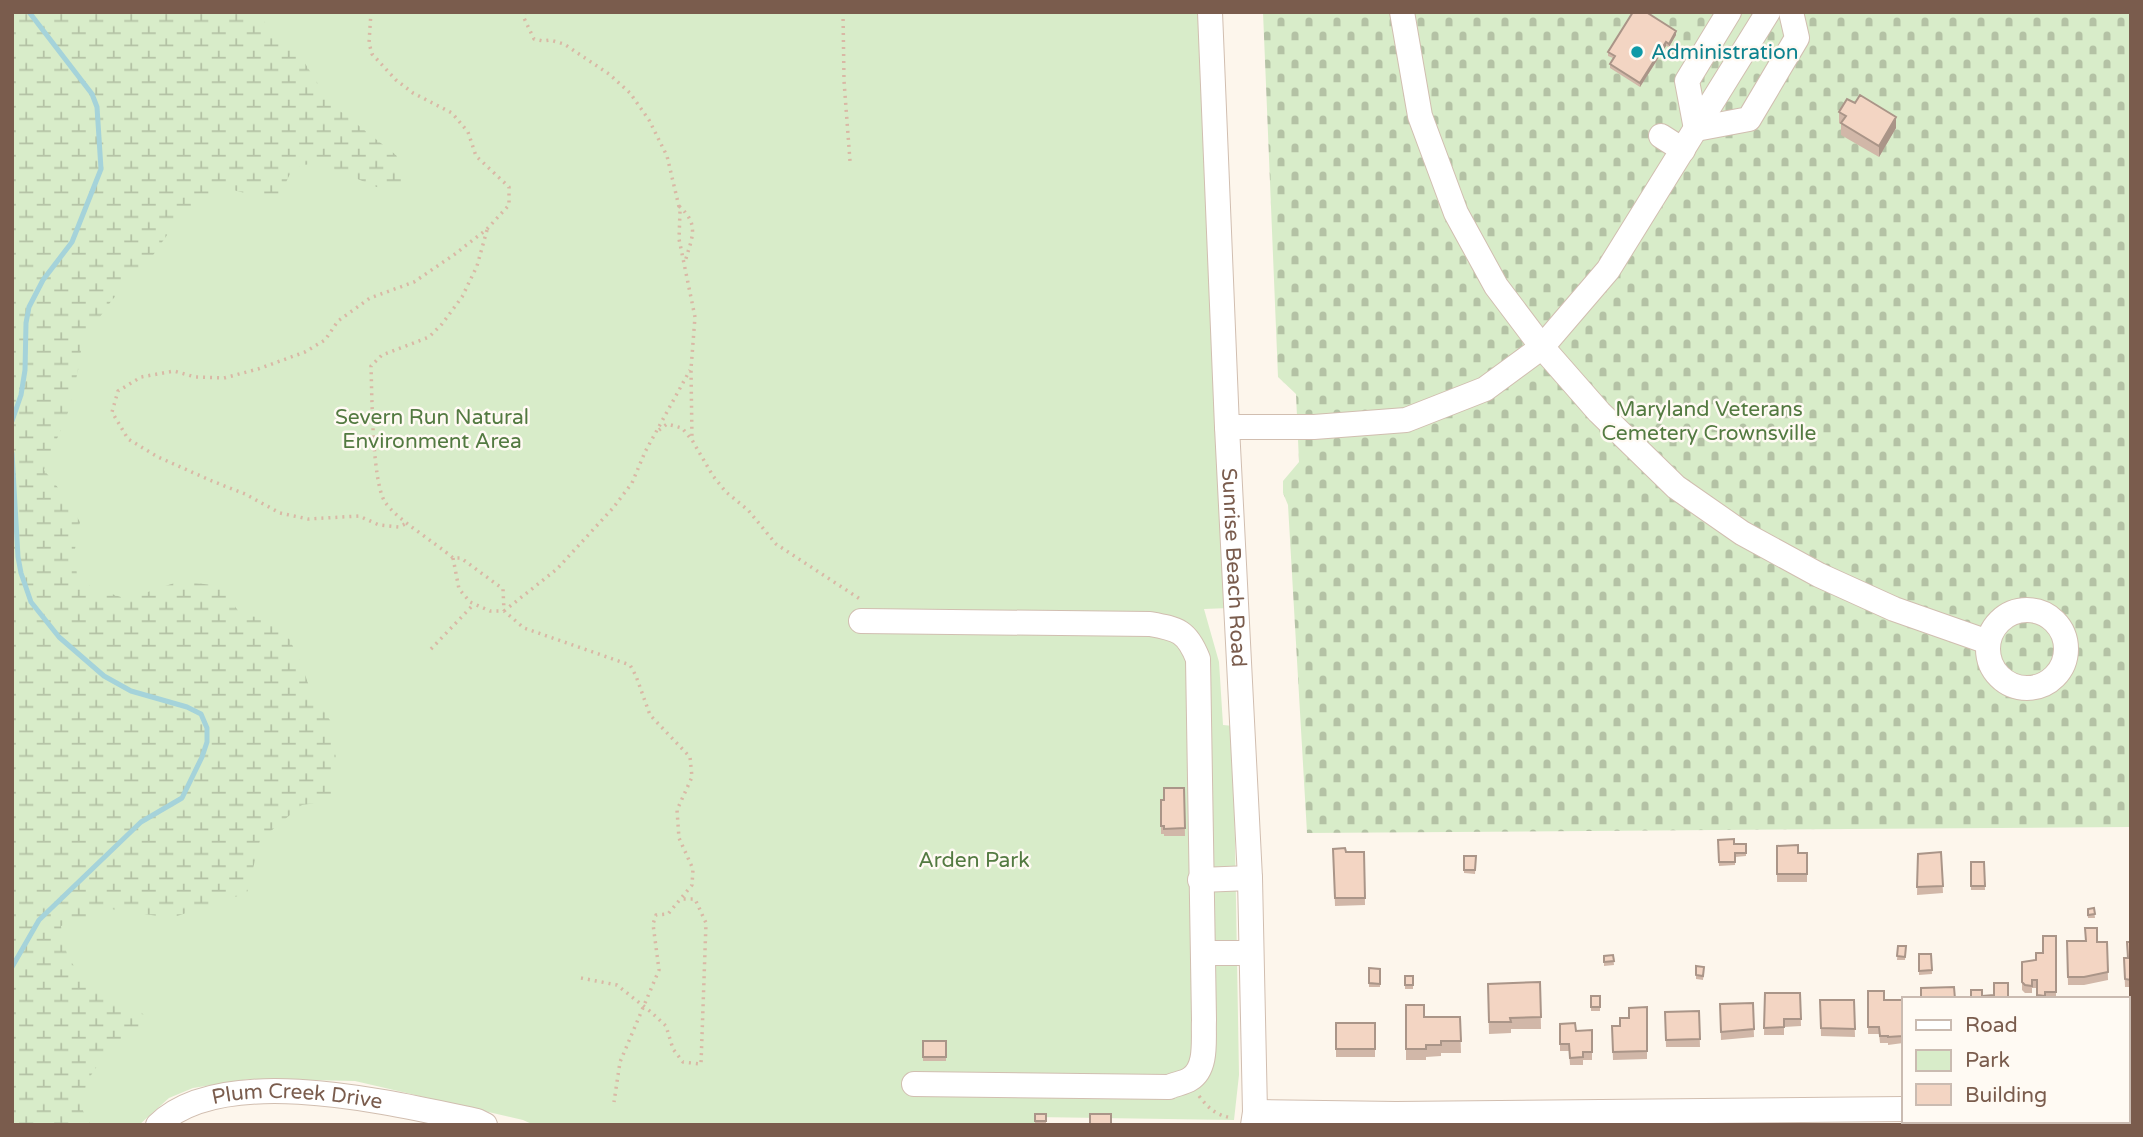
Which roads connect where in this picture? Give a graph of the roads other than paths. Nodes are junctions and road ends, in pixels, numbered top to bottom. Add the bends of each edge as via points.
1 (1210, 12) edge
2 (1402, 12) edge
3 (1729, 12) edge
4 (1769, 12) edge
5 (1791, 12) edge
6 (1661, 136) dead end
7 (1689, 139) junction
8 (1542, 347) junction
9 (1227, 427) junction
10 (861, 621) dead end
11 (1988, 642) dead end
12 (1250, 878) junction
13 (1200, 880) junction
14 (1203, 953) junction
15 (1250, 953) junction
16 (914, 1084) dead end
17 (1902, 1110) edge
18 (1254, 1118) edge
19 (159, 1125) edge
20 (485, 1125) edge

1 - 9 street, Sunrise Beach Road
2 - 8 street via 1420,116 1456,213 1496,286
3 - 7 street via 1687,81
4 - 7 street
5 - 7 street via 1797,38 1749,118
6 - 7 street
7 - 8 street via 1608,270
8 - 9 street via 1485,389 1406,420
8 - 11 street via 1599,412 1676,487 1742,533 1894,610
9 - 12 street, Sunrise Beach Road
10 - 13 street via 1150,624 1171,628 1191,640 1198,659
12 - 13 street
12 - 15 street, Sunrise Beach Road
13 - 14 street
14 - 15 street
14 - 16 street via 1203,1054 1199,1071 1190,1079 1169,1087
15 - 18 street, Sunrise Beach Road
17 - 18 street
19 - 20 street, Plum Creek Drive via 202,1100 284,1091 398,1105

